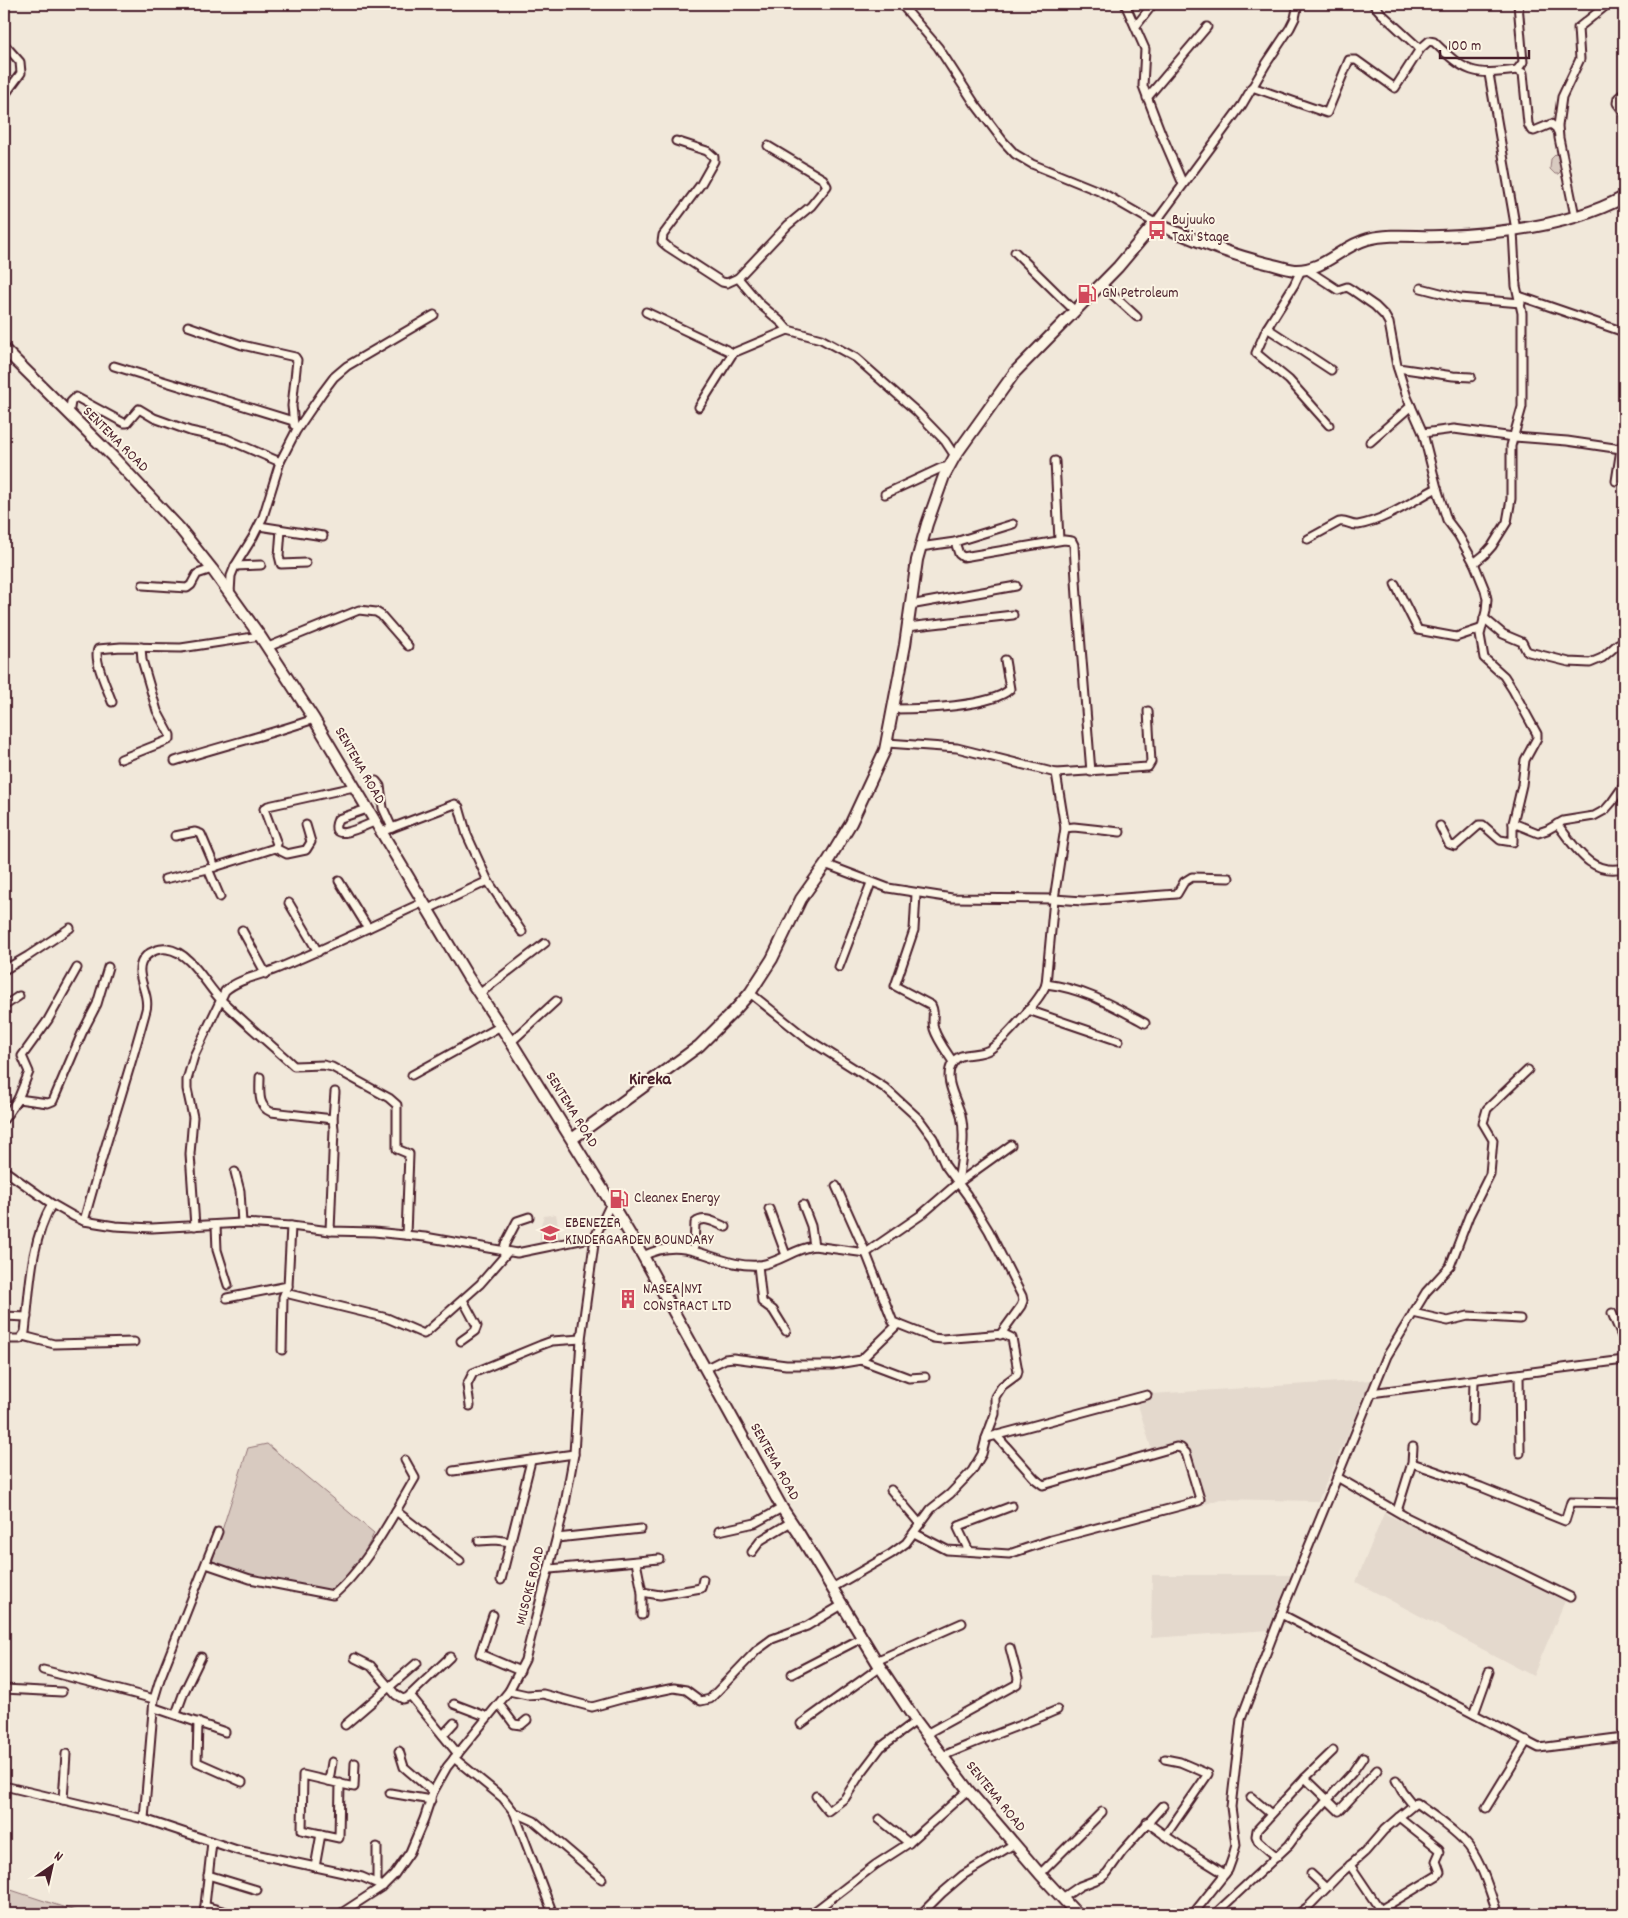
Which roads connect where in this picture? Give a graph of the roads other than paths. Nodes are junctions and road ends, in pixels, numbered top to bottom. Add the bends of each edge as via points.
1 (901, 4) edge
2 (1125, 4) edge
3 (1153, 4) edge
4 (1299, 4) edge
5 (1373, 4) edge
6 (1518, 4) edge
7 (1608, 4) edge
8 (1136, 26) junction
9 (1207, 27) dead end
10 (4, 44) edge
11 (1420, 49) junction
12 (1517, 70) junction
13 (1489, 74) junction
14 (1252, 87) junction
15 (1624, 93) edge
16 (4, 96) edge
17 (1147, 98) junction
18 (1624, 112) edge
19 (1559, 134) junction
20 (676, 141) dead end
21 (768, 146) dead end
22 (1183, 184) junction
23 (1624, 197) edge
24 (1575, 216) junction
25 (1155, 223) junction
26 (1515, 231) junction
27 (1015, 252) dead end
28 (1304, 270) junction
29 (738, 278) junction
30 (1100, 284) junction
31 (1421, 288) dead end
32 (1520, 299) junction
33 (1075, 311) junction
34 (646, 312) dead end
35 (434, 314) dead end
36 (1137, 317) dead end
37 (188, 326) dead end
38 (1267, 328) junction
39 (788, 330) junction
40 (1624, 332) edge
41 (4, 349) edge
42 (733, 353) junction
43 (114, 366) dead end
44 (1398, 368) junction
45 (1331, 370) dead end
46 (1471, 377) dead end
47 (1411, 406) junction
48 (699, 407) dead end
49 (68, 414) junction
50 (293, 421) junction
51 (1329, 425) dead end
52 (296, 431) junction
53 (1423, 433) junction
54 (1514, 437) junction
55 (1624, 440) edge
56 (1370, 442) dead end
57 (1623, 450) edge
58 (955, 456) junction
59 (1055, 461) dead end
60 (280, 462) junction
61 (950, 466) junction
62 (1616, 481) dead end
63 (1437, 488) junction
64 (885, 494) dead end
65 (1013, 524) dead end
66 (259, 526) junction
67 (280, 530) junction
68 (323, 536) dead end
69 (1308, 539) dead end
70 (1059, 540) junction
71 (956, 542) junction
72 (920, 547) junction
73 (306, 563) dead end
74 (1474, 563) junction
75 (261, 565) dead end
76 (234, 566) junction
77 (212, 569) junction
78 (1395, 584) dead end
79 (143, 585) dead end
80 (1016, 586) dead end
81 (230, 593) junction
82 (910, 605) junction
83 (1014, 615) dead end
84 (1484, 618) junction
85 (907, 627) junction
86 (1480, 628) junction
87 (260, 636) junction
88 (1624, 641) edge
89 (408, 646) dead end
90 (141, 647) junction
91 (268, 647) junction
92 (1005, 660) dead end
93 (112, 702) dead end
94 (894, 709) junction
95 (1148, 711) dead end
96 (314, 719) junction
97 (887, 743) junction
98 (121, 759) dead end
99 (175, 761) dead end
100 (1091, 772) junction
101 (1056, 773) junction
102 (376, 780) dead end
103 (1624, 785) edge
104 (354, 787) junction
105 (367, 810) junction
106 (374, 822) junction
107 (1513, 824) junction
108 (1557, 824) junction
109 (306, 825) dead end
110 (1440, 826) dead end
111 (392, 828) junction
112 (1065, 828) junction
113 (380, 832) junction
114 (1120, 832) dead end
115 (176, 836) dead end
116 (275, 848) junction
117 (825, 864) junction
118 (212, 868) junction
119 (1624, 868) edge
120 (1229, 878) dead end
121 (165, 879) dead end
122 (339, 881) dead end
123 (488, 881) junction
124 (871, 883) junction
125 (916, 894) junction
126 (220, 898) dead end
127 (1054, 899) junction
128 (289, 903) dead end
129 (426, 906) junction
130 (70, 928) dead end
131 (368, 928) junction
132 (242, 930) dead end
133 (522, 932) dead end
134 (545, 943) dead end
135 (318, 952) junction
136 (108, 967) dead end
137 (838, 967) dead end
138 (77, 968) dead end
139 (4, 970) edge
140 (266, 974) junction
141 (1046, 984) junction
142 (750, 993) junction
143 (479, 994) junction
144 (19, 996) dead end
145 (220, 999) junction
146 (556, 1001) dead end
147 (4, 1006) edge
148 (1028, 1010) junction
149 (1145, 1023) dead end
150 (500, 1026) junction
151 (1119, 1041) dead end
152 (511, 1042) junction
153 (953, 1062) junction
154 (1528, 1070) dead end
155 (412, 1075) dead end
156 (260, 1077) dead end
157 (334, 1092) dead end
158 (18, 1099) junction
159 (4, 1119) edge
160 (333, 1119) junction
161 (572, 1139) junction
162 (1010, 1145) dead end
163 (4, 1170) edge
164 (234, 1172) dead end
165 (958, 1183) junction
166 (836, 1186) dead end
167 (612, 1203) junction
168 (52, 1204) junction
169 (803, 1205) dead end
170 (769, 1209) dead end
171 (529, 1217) dead end
172 (84, 1221) junction
173 (242, 1222) junction
174 (216, 1225) junction
175 (195, 1226) junction
176 (291, 1226) junction
177 (726, 1226) dead end
178 (330, 1231) junction
179 (406, 1235) junction
180 (596, 1237) junction
181 (814, 1246) junction
182 (694, 1250) junction
183 (505, 1252) junction
184 (866, 1253) junction
185 (786, 1255) junction
186 (643, 1256) junction
187 (758, 1265) junction
188 (228, 1284) dead end
189 (287, 1289) junction
190 (227, 1298) dead end
191 (462, 1300) junction
192 (1413, 1313) junction
193 (1612, 1313) dead end
194 (4, 1316) edge
195 (27, 1318) junction
196 (1520, 1319) dead end
197 (896, 1324) junction
198 (786, 1331) dead end
199 (1000, 1335) junction
200 (23, 1336) junction
201 (4, 1339) edge
202 (581, 1340) junction
203 (1624, 1341) edge
204 (134, 1342) dead end
205 (461, 1342) dead end
206 (282, 1350) dead end
207 (861, 1360) junction
208 (1624, 1360) edge
209 (705, 1369) junction
210 (1518, 1374) junction
211 (926, 1377) dead end
212 (1474, 1380) junction
213 (1371, 1394) junction
214 (1147, 1395) dead end
215 (470, 1406) dead end
216 (1473, 1421) dead end
217 (996, 1435) junction
218 (986, 1438) junction
219 (1413, 1447) dead end
220 (1520, 1453) dead end
221 (574, 1454) junction
222 (406, 1460) dead end
223 (531, 1461) junction
224 (1412, 1463) junction
225 (453, 1472) dead end
226 (1336, 1477) junction
227 (891, 1490) dead end
228 (1624, 1503) edge
229 (1012, 1506) dead end
230 (782, 1508) junction
231 (396, 1511) junction
232 (1397, 1511) junction
233 (791, 1522) junction
234 (920, 1524) junction
235 (641, 1529) dead end
236 (719, 1531) dead end
237 (218, 1532) dead end
238 (914, 1533) junction
239 (557, 1538) junction
240 (479, 1541) dead end
241 (511, 1542) junction
242 (969, 1551) junction
243 (752, 1552) dead end
244 (659, 1559) dead end
245 (460, 1561) dead end
246 (636, 1562) junction
247 (206, 1564) junction
248 (550, 1569) junction
249 (703, 1579) dead end
250 (502, 1580) dead end
251 (832, 1588) junction
252 (642, 1592) junction
253 (1570, 1598) dead end
254 (842, 1605) junction
255 (1281, 1614) junction
256 (493, 1615) dead end
257 (642, 1615) dead end
258 (962, 1622) dead end
259 (862, 1638) junction
260 (1010, 1648) dead end
261 (201, 1657) dead end
262 (450, 1657) dead end
263 (355, 1658) dead end
264 (417, 1663) dead end
265 (878, 1664) junction
266 (43, 1670) dead end
267 (520, 1671) junction
268 (1489, 1672) dead end
269 (792, 1674) dead end
270 (389, 1686) junction
271 (4, 1689) edge
272 (509, 1691) junction
273 (62, 1692) dead end
274 (410, 1695) junction
275 (154, 1699) junction
276 (454, 1704) dead end
277 (499, 1704) junction
278 (155, 1708) junction
279 (1057, 1710) dead end
280 (176, 1714) junction
281 (1474, 1714) junction
282 (488, 1717) junction
283 (527, 1720) dead end
284 (916, 1721) junction
285 (198, 1722) junction
286 (454, 1723) dead end
287 (802, 1724) dead end
288 (345, 1725) dead end
289 (225, 1732) dead end
290 (926, 1734) junction
291 (443, 1735) junction
292 (1624, 1737) edge
293 (1527, 1741) junction
294 (399, 1750) dead end
295 (1333, 1751) dead end
296 (66, 1754) dead end
297 (456, 1756) junction
298 (943, 1756) junction
299 (1363, 1757) dead end
300 (1166, 1759) dead end
301 (332, 1762) dead end
302 (355, 1763) dead end
303 (1377, 1770) dead end
304 (1305, 1778) junction
305 (1396, 1780) dead end
306 (330, 1781) junction
307 (242, 1782) dead end
308 (340, 1783) junction
309 (4, 1786) edge
310 (968, 1790) junction
311 (390, 1793) dead end
312 (432, 1796) junction
313 (816, 1796) dead end
314 (1252, 1797) dead end
315 (63, 1800) junction
316 (1326, 1801) junction
317 (1413, 1805) junction
318 (1163, 1806) dead end
319 (1486, 1808) dead end
320 (514, 1812) junction
321 (1102, 1812) dead end
322 (1272, 1814) junction
323 (1399, 1818) junction
324 (144, 1819) junction
325 (879, 1819) dead end
326 (1147, 1822) junction
327 (321, 1834) junction
328 (1165, 1836) junction
329 (212, 1842) junction
330 (909, 1843) junction
331 (1014, 1844) junction
332 (377, 1847) dead end
333 (1277, 1857) junction
334 (1350, 1865) junction
335 (315, 1867) junction
336 (1040, 1874) junction
337 (1225, 1874) junction
338 (1311, 1874) dead end
339 (208, 1875) junction
340 (602, 1879) dead end
341 (380, 1885) junction
342 (1326, 1888) junction
343 (256, 1890) dead end
344 (1064, 1898) junction
345 (205, 1906) junction
346 (816, 1910) dead end
347 (1382, 1912) edge
348 (204, 1914) edge
349 (232, 1914) edge
350 (340, 1914) edge
351 (553, 1914) edge
352 (921, 1914) edge
353 (1077, 1914) edge
354 (1193, 1914) edge
355 (1214, 1914) edge
356 (1298, 1914) edge
357 (1498, 1914) edge

1 - 25 street via 938,47 975,104 1015,154 1101,192
2 - 8 street
3 - 8 street
4 - 14 street via 1284,40
5 - 11 street
6 - 12 street via 1523,62
7 - 19 street via 1578,28 1581,55 1560,104
8 - 17 street via 1144,49 1142,80
9 - 17 street
10 - 16 street via 20,62 21,73
11 - 13 street via 1426,42 1434,42 1458,64
11 - 14 street via 1395,88 1356,60 1349,60 1327,113
12 - 13 street
12 - 19 street via 1523,73 1531,130 1551,124
13 - 26 street
14 - 22 street via 1231,123
15 - 18 street via 1617,103
17 - 22 street
19 - 24 street
20 - 29 street via 707,152 714,161 702,184 663,235 662,242 722,282
21 - 29 street via 823,179 827,186
22 - 25 street
23 - 24 main road
24 - 26 main road
25 - 28 main road via 1247,258
25 - 30 main road
26 - 28 main road via 1369,238 1322,264
26 - 32 street via 1516,286
27 - 33 street
28 - 38 street
28 - 44 street via 1338,290 1347,287 1385,316
29 - 39 street
30 - 33 main road
30 - 36 street
31 - 32 street via 1460,298
32 - 40 street
32 - 54 street via 1522,407
33 - 58 main road via 1015,372
34 - 42 street
35 - 52 street via 347,366 334,378
37 - 50 street via 242,345 295,357
38 - 45 street
38 - 51 street via 1256,354 1289,380
39 - 42 street
39 - 58 street via 821,339 856,358 917,412
41 - 49 main road, SENTEMA ROAD
42 - 48 street
43 - 50 street
44 - 46 street
44 - 47 street
47 - 53 street
47 - 56 street
49 - 60 street via 76,397 124,423 140,409 154,418 190,431 227,439
49 - 77 main road, SENTEMA ROAD via 138,484
50 - 52 street
52 - 60 street
53 - 54 street via 1454,429
53 - 63 street
54 - 57 street
54 - 74 street via 1507,522 1492,546
55 - 57 street
57 - 62 street
58 - 61 main road
59 - 70 street
60 - 66 street
61 - 64 street
61 - 72 main road via 938,491
63 - 69 street via 1378,519 1356,525 1339,522
63 - 74 street via 1447,520
65 - 71 street
66 - 67 street
66 - 76 street
67 - 68 street
67 - 73 street via 280,563
70 - 71 street via 963,556
70 - 100 street via 1069,540 1074,545
71 - 72 street
72 - 82 main road
74 - 84 street via 1487,599
75 - 76 street
76 - 81 street
77 - 79 street via 196,574 187,588
77 - 81 main road, SENTEMA ROAD
78 - 86 street via 1421,632 1456,636
80 - 82 street
81 - 87 main road, SENTEMA ROAD
82 - 85 main road
83 - 85 street
84 - 86 street
84 - 88 street via 1503,634 1522,642 1529,652 1569,662 1596,661
85 - 94 main road
86 - 107 street via 1484,658 1504,676 1538,738 1525,760
87 - 90 street via 181,648
87 - 91 main road, SENTEMA ROAD
89 - 91 street via 381,615 359,610
90 - 93 street via 103,647 96,652
90 - 98 street via 158,711 170,739
91 - 96 main road, SENTEMA ROAD
92 - 94 street via 1010,689 1005,693 942,707
94 - 97 main road
95 - 100 street via 1148,767
96 - 99 street
96 - 104 main road, SENTEMA ROAD
97 - 101 street via 957,748
97 - 117 main road via 850,823
100 - 101 street
101 - 112 street
102 - 111 street
103 - 108 street via 1618,796 1594,816
104 - 105 main road, SENTEMA ROAD
104 - 116 street via 268,806 264,810 277,844
105 - 106 main road, SENTEMA ROAD
105 - 106 street via 338,819 338,831 348,833
106 - 113 main road, SENTEMA ROAD
107 - 108 street via 1538,833
107 - 110 street via 1513,842 1500,840 1479,825 1455,846 1449,844
108 - 119 street via 1585,860 1608,870
109 - 116 street via 310,842 306,850 287,854
111 - 113 street
111 - 123 street via 454,804 459,807 467,835
112 - 114 street
112 - 127 street
113 - 129 main road, SENTEMA ROAD
115 - 118 street via 201,834
116 - 118 street
117 - 124 street
117 - 142 main road via 801,899 780,945
118 - 121 street
118 - 126 street
120 - 127 street via 1192,877 1184,882 1178,894 1083,901
122 - 131 street
123 - 129 street
123 - 133 street
124 - 125 street
124 - 137 street
125 - 127 street via 952,898
125 - 153 street via 914,930 895,986 923,999 933,1008 935,1031
127 - 141 street
128 - 135 street
129 - 131 street
129 - 143 main road, SENTEMA ROAD
130 - 139 street
131 - 135 street
132 - 140 street
134 - 143 street
135 - 140 street
136 - 158 street via 97,1004 53,1101
138 - 158 street via 48,1020 22,1056 29,1072
140 - 145 street via 231,986
141 - 148 street via 1041,996
141 - 149 street via 1080,991
142 - 161 main road via 698,1046
142 - 165 street via 806,1038 896,1097 925,1126
143 - 150 main road, SENTEMA ROAD
144 - 147 street
145 - 172 street via 179,954 164,949 150,952 143,959 140,977 147,1006
145 - 175 street via 194,1056 187,1089 193,1117 190,1154
145 - 179 street via 294,1066 328,1066 397,1105 397,1150 409,1154
146 - 152 street
148 - 151 street
148 - 153 street via 989,1050 963,1055
150 - 152 main road, SENTEMA ROAD
150 - 155 street
152 - 161 main road, SENTEMA ROAD
153 - 165 street via 950,1083 963,1126
154 - 192 street via 1487,1109 1483,1123 1494,1140 1490,1174 1468,1216 1450,1266 1426,1292
156 - 160 street via 261,1104 265,1109
157 - 160 street
158 - 159 street
160 - 178 street
161 - 167 main road, SENTEMA ROAD
162 - 165 street
163 - 168 street
164 - 173 street via 240,1191
165 - 184 street via 934,1205
165 - 199 street via 989,1231 1022,1296 1021,1306
166 - 184 street
167 - 180 street, MUSOKE ROAD
167 - 186 main road, SENTEMA ROAD
168 - 172 street
168 - 195 street via 38,1236
169 - 181 street
170 - 185 street
171 - 183 street via 517,1221 505,1244
172 - 175 street via 152,1228
173 - 174 street
173 - 176 street
174 - 175 street
174 - 188 street via 218,1250
176 - 178 street
176 - 189 street
177 - 182 street via 704,1218 695,1223
178 - 179 street
179 - 183 street
180 - 183 street via 526,1252
180 - 202 street, MUSOKE ROAD
181 - 184 street
181 - 185 street
182 - 186 street via 656,1250
182 - 187 street via 732,1262
183 - 191 street via 487,1276
184 - 197 street via 891,1320
185 - 187 street
186 - 209 main road, SENTEMA ROAD
187 - 198 street via 762,1302 773,1310
189 - 190 street
189 - 191 street via 387,1318 424,1334
189 - 206 street via 283,1297
191 - 205 street via 477,1326
192 - 196 street via 1448,1321 1468,1316
192 - 213 street via 1387,1356
193 - 203 street
194 - 195 street
195 - 200 street
197 - 199 street via 942,1339
197 - 207 street
199 - 218 street via 1012,1338 1018,1371 995,1397 995,1414
200 - 201 street via 18,1340
200 - 204 street via 54,1344
202 - 215 street via 552,1341 473,1372 467,1385
202 - 221 street, MUSOKE ROAD
207 - 209 street via 832,1365 786,1365 733,1358
207 - 211 street via 909,1378
208 - 210 street
209 - 230 main road, SENTEMA ROAD
210 - 212 street
210 - 220 street
212 - 213 street
212 - 216 street
213 - 226 street
214 - 217 street
217 - 218 street
217 - 242 street via 1043,1485 1181,1448 1186,1453 1200,1499 1009,1554
218 - 234 street via 982,1454 972,1471
219 - 224 street
221 - 223 street
221 - 239 street, MUSOKE ROAD
222 - 231 street via 416,1478
223 - 225 street
223 - 241 street
224 - 228 street via 1565,1521 1570,1502
224 - 232 street
226 - 232 street
226 - 255 street
227 - 234 street
229 - 242 street via 958,1526
230 - 233 main road, SENTEMA ROAD
230 - 236 street via 755,1523
231 - 245 street
231 - 247 street via 364,1560 332,1595 250,1579
232 - 253 street
233 - 243 street via 761,1540
233 - 251 main road, SENTEMA ROAD
234 - 238 street
235 - 239 street
237 - 247 street
238 - 242 street via 942,1548
238 - 251 street via 891,1554
239 - 248 street, MUSOKE ROAD
240 - 241 street
241 - 250 street
244 - 246 street
246 - 248 street
246 - 252 street
247 - 275 street
248 - 267 street, MUSOKE ROAD
249 - 252 street via 701,1588 660,1595
251 - 254 main road, SENTEMA ROAD
252 - 257 street
254 - 259 main road, SENTEMA ROAD
254 - 272 street via 807,1626 772,1639 705,1701 698,1700 686,1690 674,1688 592,1707 543,1694
255 - 281 street
255 - 337 street via 1241,1719 1232,1807 1236,1845
256 - 267 street via 480,1654
258 - 265 street
259 - 265 main road, SENTEMA ROAD
259 - 269 street
260 - 290 street via 1017,1684
261 - 280 street
262 - 274 street
263 - 270 street via 372,1666
264 - 270 street
265 - 284 main road, SENTEMA ROAD
265 - 287 street
266 - 275 street
267 - 272 street, MUSOKE ROAD
268 - 281 street
270 - 274 street via 400,1698
270 - 288 street
271 - 273 street
272 - 277 street, MUSOKE ROAD
274 - 291 street
275 - 278 street
276 - 282 street
277 - 282 street, MUSOKE ROAD
277 - 283 street via 514,1724 520,1725
278 - 280 street
278 - 324 street
279 - 298 street
280 - 285 street
281 - 293 street
282 - 297 street, MUSOKE ROAD
284 - 290 main road, SENTEMA ROAD
284 - 313 street via 881,1747 845,1798 828,1811
285 - 289 street
285 - 307 street via 197,1762
286 - 291 street
290 - 298 main road, SENTEMA ROAD
291 - 297 street
292 - 293 street via 1539,1748
293 - 319 street
294 - 312 street via 404,1767
295 - 304 street
296 - 315 street
297 - 312 street, MUSOKE ROAD
297 - 320 street
298 - 310 main road, SENTEMA ROAD
299 - 316 street
300 - 328 street via 1208,1774
301 - 306 street
302 - 308 street via 354,1787
303 - 316 street via 1338,1811
304 - 316 street
304 - 322 street
305 - 317 street
306 - 308 street
306 - 327 street via 303,1776 302,1830
308 - 327 street via 339,1838
309 - 315 street
310 - 330 street
310 - 331 main road, SENTEMA ROAD
311 - 312 street
312 - 341 street, MUSOKE ROAD via 410,1852 394,1875
314 - 322 street
315 - 324 street
316 - 333 street
317 - 323 street
317 - 357 street via 1416,1803 1466,1843
318 - 326 street
320 - 340 street via 534,1821
320 - 351 street
321 - 336 street
322 - 333 street via 1257,1830 1256,1836
323 - 334 street
323 - 347 street via 1439,1849 1436,1861 1440,1872
324 - 329 street
325 - 330 street
326 - 328 street
326 - 344 street via 1107,1873
327 - 335 street
328 - 337 street
329 - 335 street
329 - 339 street
330 - 346 street
331 - 336 main road, SENTEMA ROAD
331 - 352 street via 963,1875
332 - 341 street
333 - 355 street
334 - 342 street
334 - 347 street
335 - 341 street via 362,1877
336 - 344 main road, SENTEMA ROAD
337 - 354 street
338 - 342 street
339 - 343 street
339 - 345 street
341 - 350 street, MUSOKE ROAD
342 - 356 street
344 - 353 main road, SENTEMA ROAD
345 - 348 street
345 - 349 street

